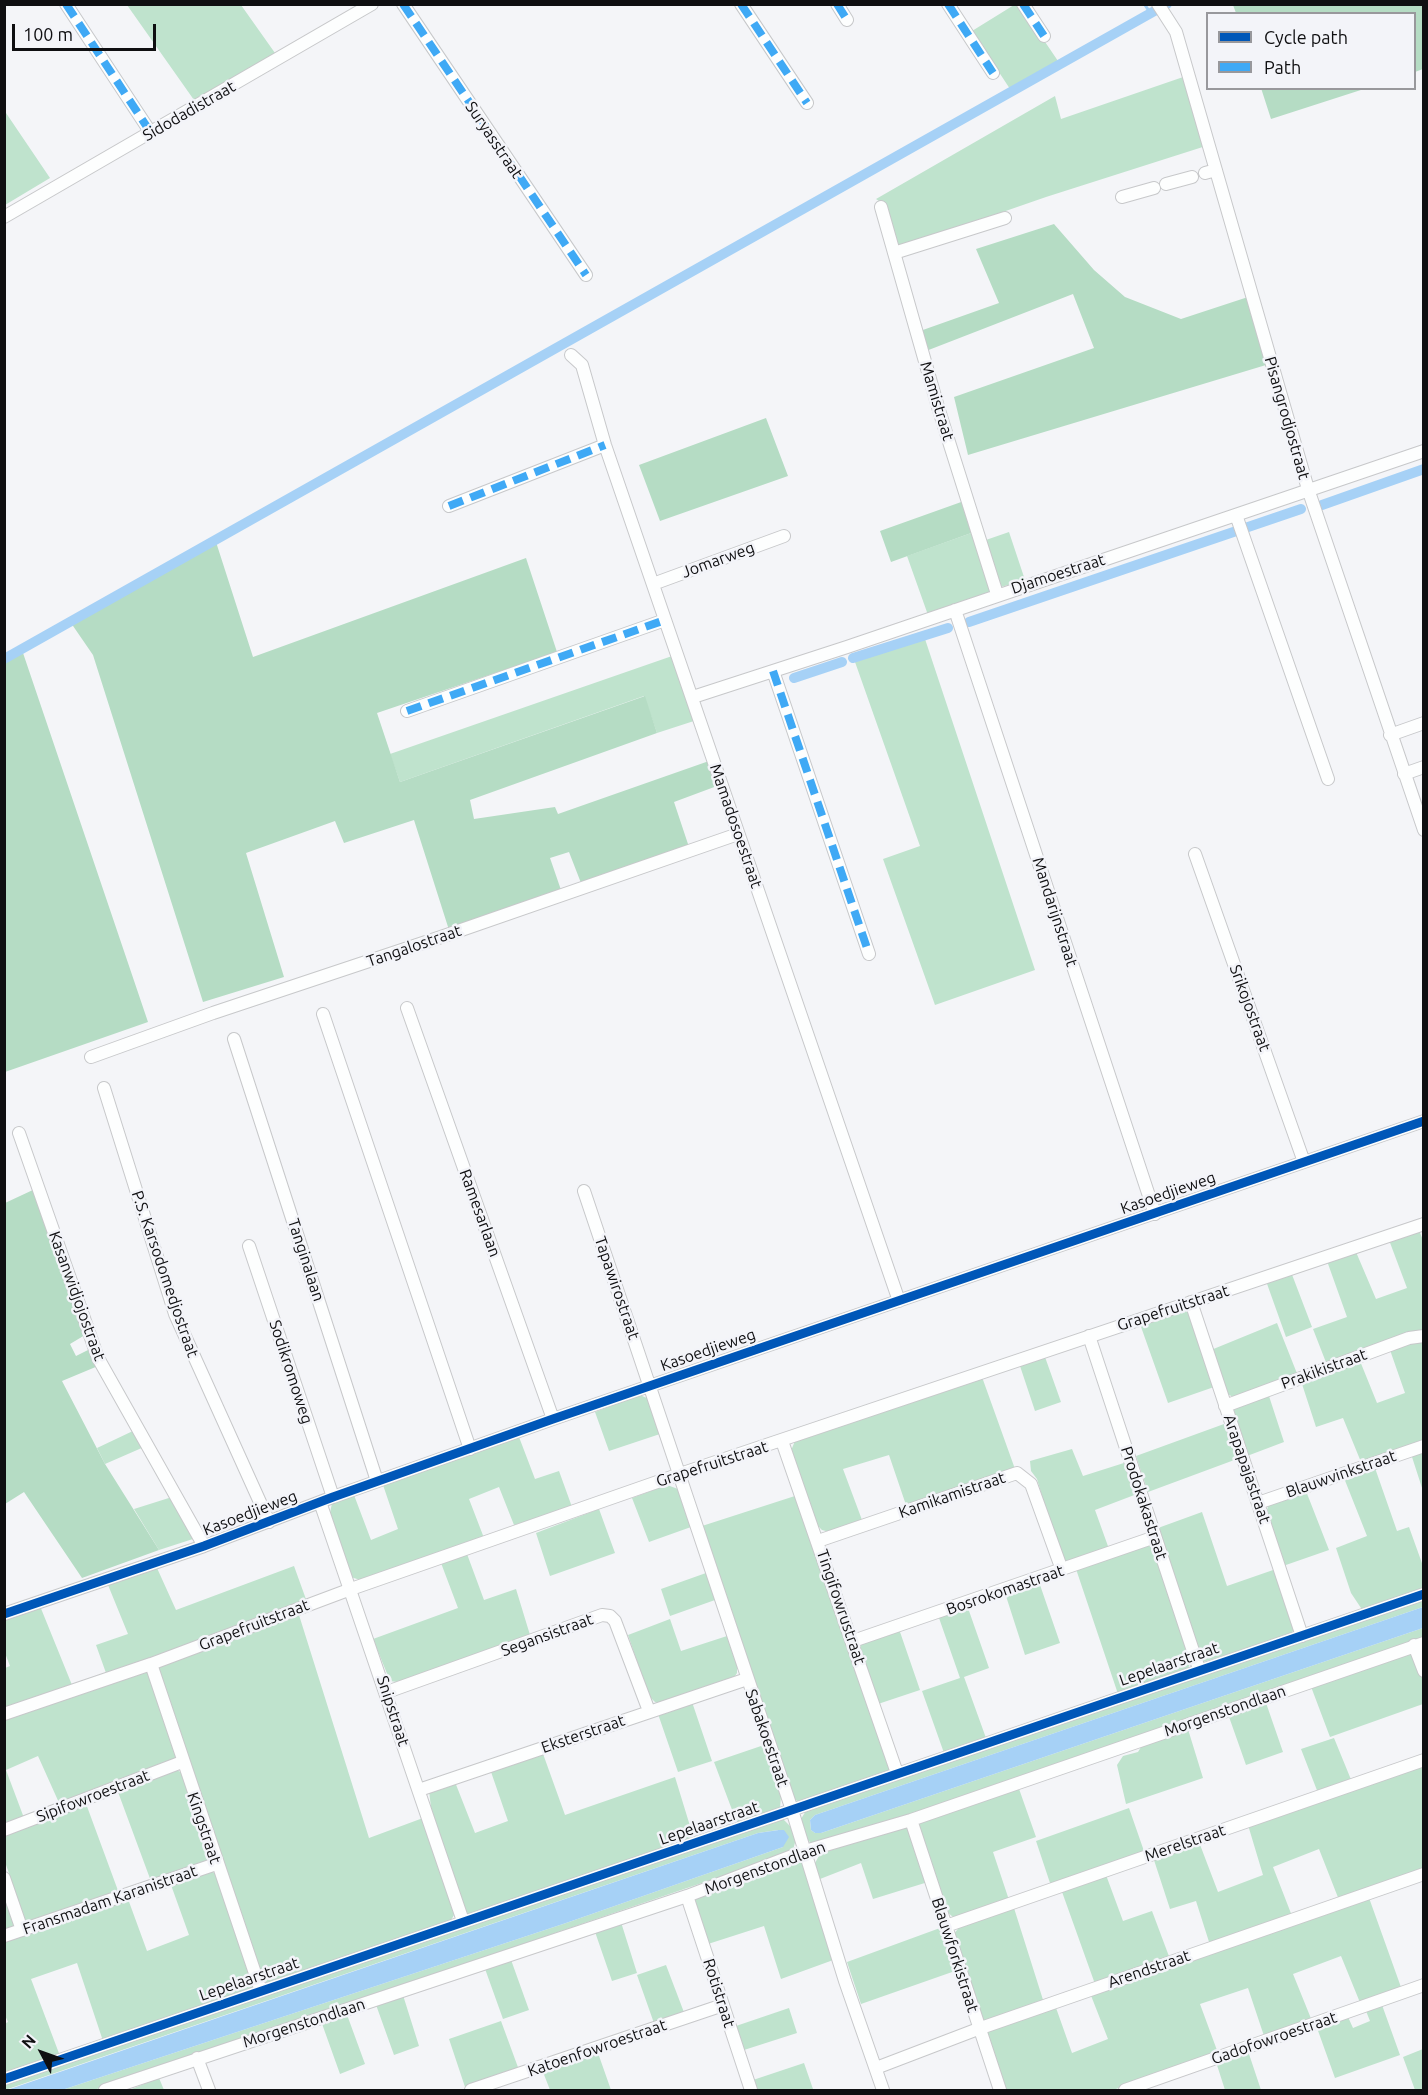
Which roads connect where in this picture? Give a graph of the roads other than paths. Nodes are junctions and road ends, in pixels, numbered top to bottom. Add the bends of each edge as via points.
1 (66, 4) edge
2 (372, 4) edge
3 (403, 4) edge
4 (741, 4) edge
5 (837, 4) edge
6 (948, 4) edge
7 (1023, 4) edge
8 (1158, 4) edge
9 (847, 20) dead end
10 (1044, 36) dead end
11 (993, 73) dead end
12 (807, 103) dead end
13 (151, 133) junction
14 (1204, 174) junction
15 (1122, 197) dead end
16 (881, 207) dead end
17 (4, 217) edge
18 (1005, 218) dead end
19 (894, 253) junction
20 (586, 275) dead end
21 (571, 355) dead end
22 (605, 445) junction
23 (1424, 451) edge
24 (1308, 489) junction
25 (449, 506) dead end
26 (1238, 518) junction
27 (784, 536) dead end
28 (653, 584) junction
29 (997, 594) junction
30 (955, 610) junction
31 (665, 620) junction
32 (773, 671) junction
33 (693, 697) junction
34 (407, 711) dead end
35 (1424, 723) edge
36 (1390, 735) junction
37 (1424, 766) edge
38 (1404, 774) junction
39 (1328, 778) dead end
40 (1424, 830) edge
41 (738, 834) junction
42 (1195, 854) dead end
43 (869, 954) dead end
44 (407, 1008) dead end
45 (323, 1014) dead end
46 (234, 1039) dead end
47 (91, 1057) dead end
48 (104, 1088) dead end
49 (1424, 1121) edge
50 (19, 1133) dead end
51 (1304, 1162) junction
52 (584, 1191) dead end
53 (1155, 1214) junction
54 (1424, 1224) edge
55 (249, 1246) dead end
56 (898, 1301) junction
57 (1191, 1302) junction
58 (1089, 1336) junction
59 (1424, 1336) edge
60 (651, 1386) junction
61 (1225, 1406) junction
62 (553, 1419) junction
63 (782, 1441) junction
64 (1424, 1446) edge
65 (470, 1449) junction
66 (680, 1474) junction
67 (377, 1481) junction
68 (333, 1497) junction
69 (320, 1502) junction
70 (1258, 1503) junction
71 (269, 1522) junction
72 (1155, 1537) junction
73 (818, 1541) junction
74 (204, 1546) junction
75 (1062, 1570) junction
76 (351, 1589) junction
77 (1424, 1594) edge
78 (4, 1614) edge
79 (1302, 1636) junction
80 (853, 1641) junction
81 (1419, 1644) edge
82 (151, 1664) junction
83 (1199, 1669) junction
84 (1424, 1671) edge
85 (747, 1679) junction
86 (387, 1692) junction
87 (649, 1711) junction
88 (4, 1714) edge
89 (1424, 1760) edge
90 (182, 1762) junction
91 (897, 1773) junction
92 (419, 1790) junction
93 (792, 1810) junction
94 (911, 1820) junction
95 (4, 1830) edge
96 (805, 1851) junction
97 (216, 1864) junction
98 (1424, 1874) edge
99 (4, 1878) edge
100 (687, 1896) junction
101 (463, 1921) junction
102 (946, 1926) junction
103 (22, 1930) junction
104 (4, 1936) edge
105 (1424, 1985) edge
106 (261, 1991) junction
107 (723, 2005) junction
108 (978, 2029) junction
109 (197, 2058) junction
110 (876, 2068) junction
111 (4, 2079) edge
112 (105, 2091) edge
113 (208, 2091) edge
114 (471, 2091) edge
115 (751, 2091) edge
116 (883, 2091) edge
117 (1000, 2091) edge
118 (1125, 2091) edge

1 - 13 street
2 - 13 street, Sidodadistraat
3 - 20 street, Suryasstraat
4 - 12 street
5 - 9 street
6 - 11 street
7 - 10 street
8 - 14 street, Pisangrodjostraat via 1176,32
13 - 17 street, Sidodadistraat
14 - 15 street
14 - 24 street, Pisangrodjostraat
16 - 19 street, Mamistraat
18 - 19 street
19 - 29 street, Mamistraat
21 - 22 street, Mamadosoestraat via 582,365
22 - 25 street
22 - 28 street, Mamadosoestraat
23 - 24 street, Djamoestraat
24 - 26 street, Djamoestraat
24 - 36 street, Pisangrodjostraat
26 - 29 street, Djamoestraat
26 - 39 street
27 - 28 street, Jomarweg
28 - 31 street, Mamadosoestraat
29 - 30 street, Djamoestraat
30 - 32 street, Djamoestraat
30 - 53 street, Mandarijnstraat
31 - 33 street, Mamadosoestraat
31 - 34 street
32 - 33 street, Djamoestraat
32 - 43 street
33 - 41 street, Mamadosoestraat
35 - 36 street
36 - 38 street, Pisangrodjostraat
37 - 38 street
38 - 40 street, Pisangrodjostraat
41 - 47 street, Tangalostraat
41 - 56 street, Mamadosoestraat
42 - 51 street, Srikojostraat
44 - 62 street, Ramesarlaan
45 - 65 street
46 - 67 street, Tanginalaan
48 - 71 street, P.S. Karsodomedjostraat via 175,1314
49 - 51 street, Kasoedjieweg
50 - 74 street, Kasanwidjojostraat via 98,1358
51 - 53 street, Kasoedjieweg
52 - 60 street, Tapawirostraat
53 - 56 street, Kasoedjieweg
54 - 57 street, Grapefruitstraat
55 - 68 street, Sodikromoweg
56 - 60 street, Kasoedjieweg
57 - 58 street, Grapefruitstraat
57 - 61 street, Arapapajastraat
58 - 63 street, Grapefruitstraat
58 - 72 street, Prodokakastraat
59 - 61 street, Prakikistraat via 1409,1338
60 - 62 street, Kasoedjieweg
60 - 66 street, Sabakoestraat
61 - 70 street, Arapapajastraat
62 - 65 street, Kasoedjieweg
63 - 66 street, Grapefruitstraat
63 - 73 street, Tingifowrustraat
64 - 70 street, Blauwvinkstraat
65 - 67 street, Kasoedjieweg
66 - 76 street, Grapefruitstraat
66 - 85 street, Sabakoestraat
67 - 68 street, Kasoedjieweg
68 - 69 street, Kasoedjieweg
69 - 71 street, Kasoedjieweg
69 - 76 street, Snipstraat
70 - 79 street, Arapapajastraat
71 - 74 street, Kasoedjieweg
72 - 75 street, Bosrokomastraat
72 - 83 street, Prodokakastraat
73 - 75 street, Kamikamistraat via 1017,1473 1031,1484
73 - 80 street, Tingifowrustraat
74 - 78 street, Kasoedjieweg
75 - 80 street, Bosrokomastraat
76 - 82 street, Grapefruitstraat
76 - 86 street, Snipstraat
77 - 79 street, Lepelaarstraat
79 - 83 street, Lepelaarstraat
80 - 91 street, Tingifowrustraat
81 - 84 street
81 - 94 street, Morgenstondlaan
82 - 88 street, Grapefruitstraat
82 - 90 street, Kingstraat
83 - 91 street, Lepelaarstraat
85 - 87 street, Eksterstraat
85 - 93 street, Sabakoestraat
86 - 87 street, Segansistraat via 602,1615 615,1621
86 - 92 street, Snipstraat
87 - 92 street, Eksterstraat
89 - 102 street, Merelstraat
90 - 95 street, Sipifowroestraat
90 - 97 street, Kingstraat
91 - 93 street, Lepelaarstraat
92 - 101 street, Snipstraat
93 - 96 street, Sabakoestraat
93 - 101 street, Lepelaarstraat
94 - 96 street, Morgenstondlaan
94 - 102 street, Blauwforkistraat
96 - 100 street, Morgenstondlaan
96 - 110 street, Sabakoestraat
97 - 103 street, Fransmadam Karanistraat
97 - 106 street, Kingstraat
98 - 108 street, Arendstraat
99 - 103 street
100 - 107 street, Rotistraat
100 - 109 street, Morgenstondlaan
101 - 106 street, Lepelaarstraat
102 - 108 street, Blauwforkistraat
103 - 104 street, Fransmadam Karanistraat
105 - 118 street, Gadofowroestraat
106 - 111 street, Lepelaarstraat
107 - 114 street, Katoenfowroestraat
107 - 115 street, Rotistraat
108 - 110 street, Arendstraat
108 - 117 street, Blauwforkistraat
109 - 112 street, Morgenstondlaan
109 - 113 street
110 - 116 street, Sabakoestraat

